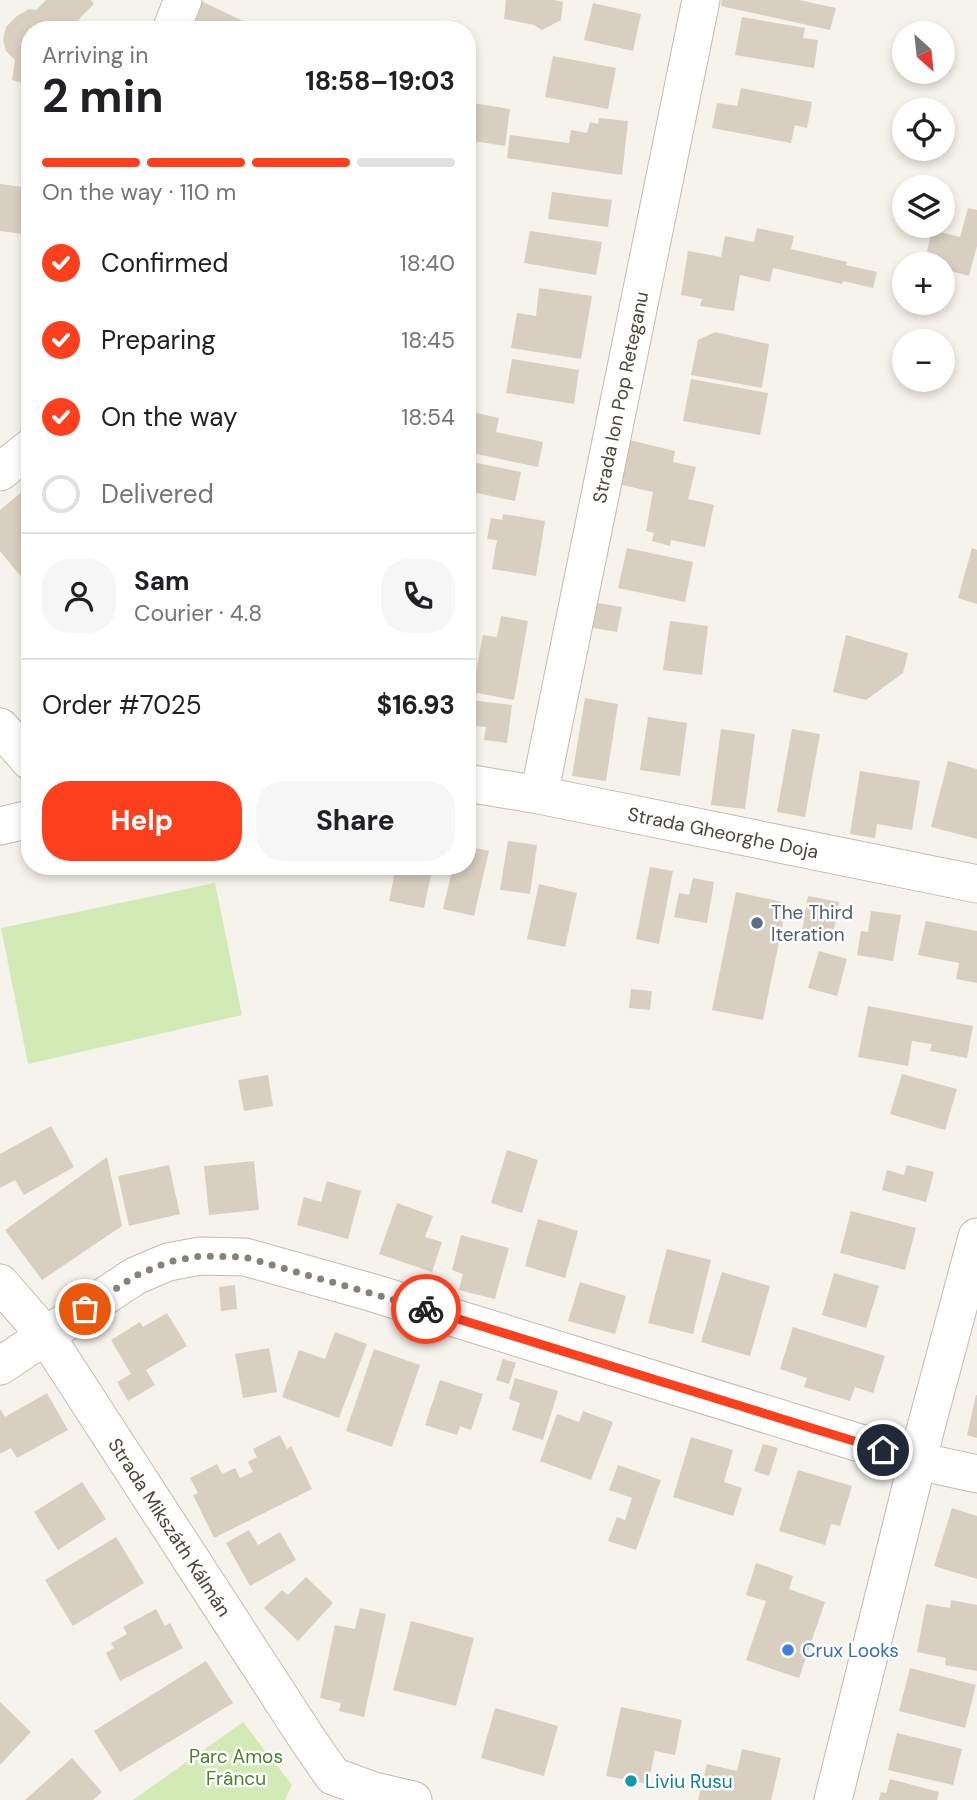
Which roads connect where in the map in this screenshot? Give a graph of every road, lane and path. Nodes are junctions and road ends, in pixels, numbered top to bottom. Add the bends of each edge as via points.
1 (183, 0) edge
2 (701, 0) edge
3 (174, 21) edge
4 (21, 455) edge
5 (0, 472) edge
6 (0, 727) edge
7 (21, 751) edge
8 (476, 784) edge
9 (539, 795) junction
10 (21, 821) edge
11 (0, 826) edge
12 (977, 884) edge
13 (977, 1237) edge
14 (0, 1283) edge
15 (46, 1336) junction
16 (0, 1366) edge
17 (918, 1461) junction
18 (977, 1474) edge
19 (326, 1788) edge
20 (413, 1800) edge
21 (832, 1800) edge

1 - 3 street
2 - 9 street, Strada Ion Pop Reteganu
4 - 5 street
6 - 7 street
8 - 9 street, Strada Gheorghe Doja
9 - 12 street, Strada Gheorghe Doja
10 - 11 street
13 - 17 street
14 - 15 street, Strada Mikszáth Kálmán
15 - 16 street
15 - 17 street via 135,1276 168,1262 200,1256 244,1257
15 - 19 street, Strada Mikszáth Kálmán via 307,1740
17 - 18 street
17 - 21 street
19 - 20 street via 374,1791

